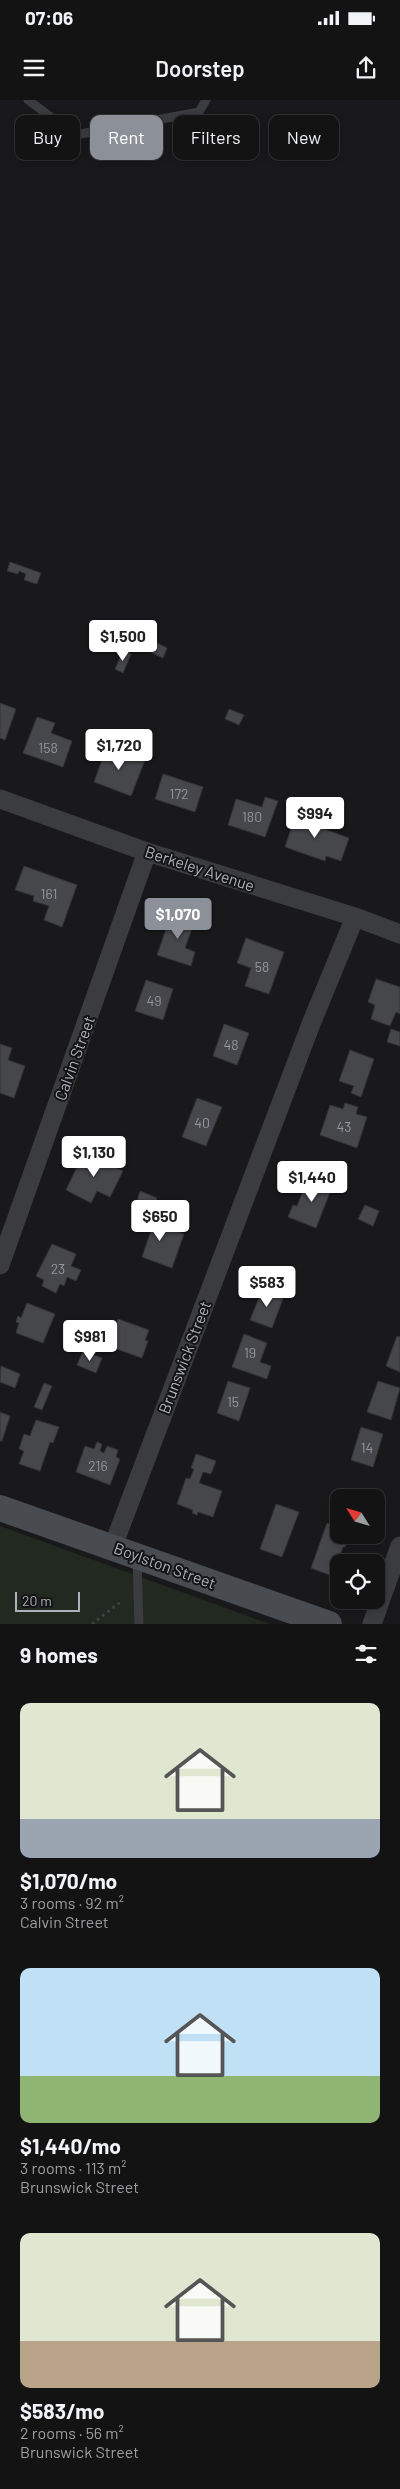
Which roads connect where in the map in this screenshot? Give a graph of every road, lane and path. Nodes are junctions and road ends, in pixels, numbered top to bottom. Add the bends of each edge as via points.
1 (28, 100) edge
2 (206, 100) edge
3 (0, 799) edge
4 (147, 852) junction
5 (354, 917) junction
6 (400, 934) edge
7 (0, 1265) edge
8 (0, 1508) edge
9 (113, 1546) junction
10 (400, 1546) edge
11 (137, 1556) junction
12 (138, 1589) junction
13 (92, 1624) edge
14 (140, 1624) edge
15 (329, 1624) edge
16 (372, 1624) edge

1 - 2 lane via 75,135 199,112
3 - 4 street, Berkeley Avenue
4 - 5 street, Berkeley Avenue
4 - 7 street, Calvin Street
5 - 6 street, Berkeley Avenue
5 - 9 street, Brunswick Street via 310,1024
8 - 9 main road, Boylston Street
9 - 11 main road, Boylston Street
10 - 16 street
11 - 12 lane
11 - 15 main road, Boylston Street
12 - 13 path
12 - 14 lane

